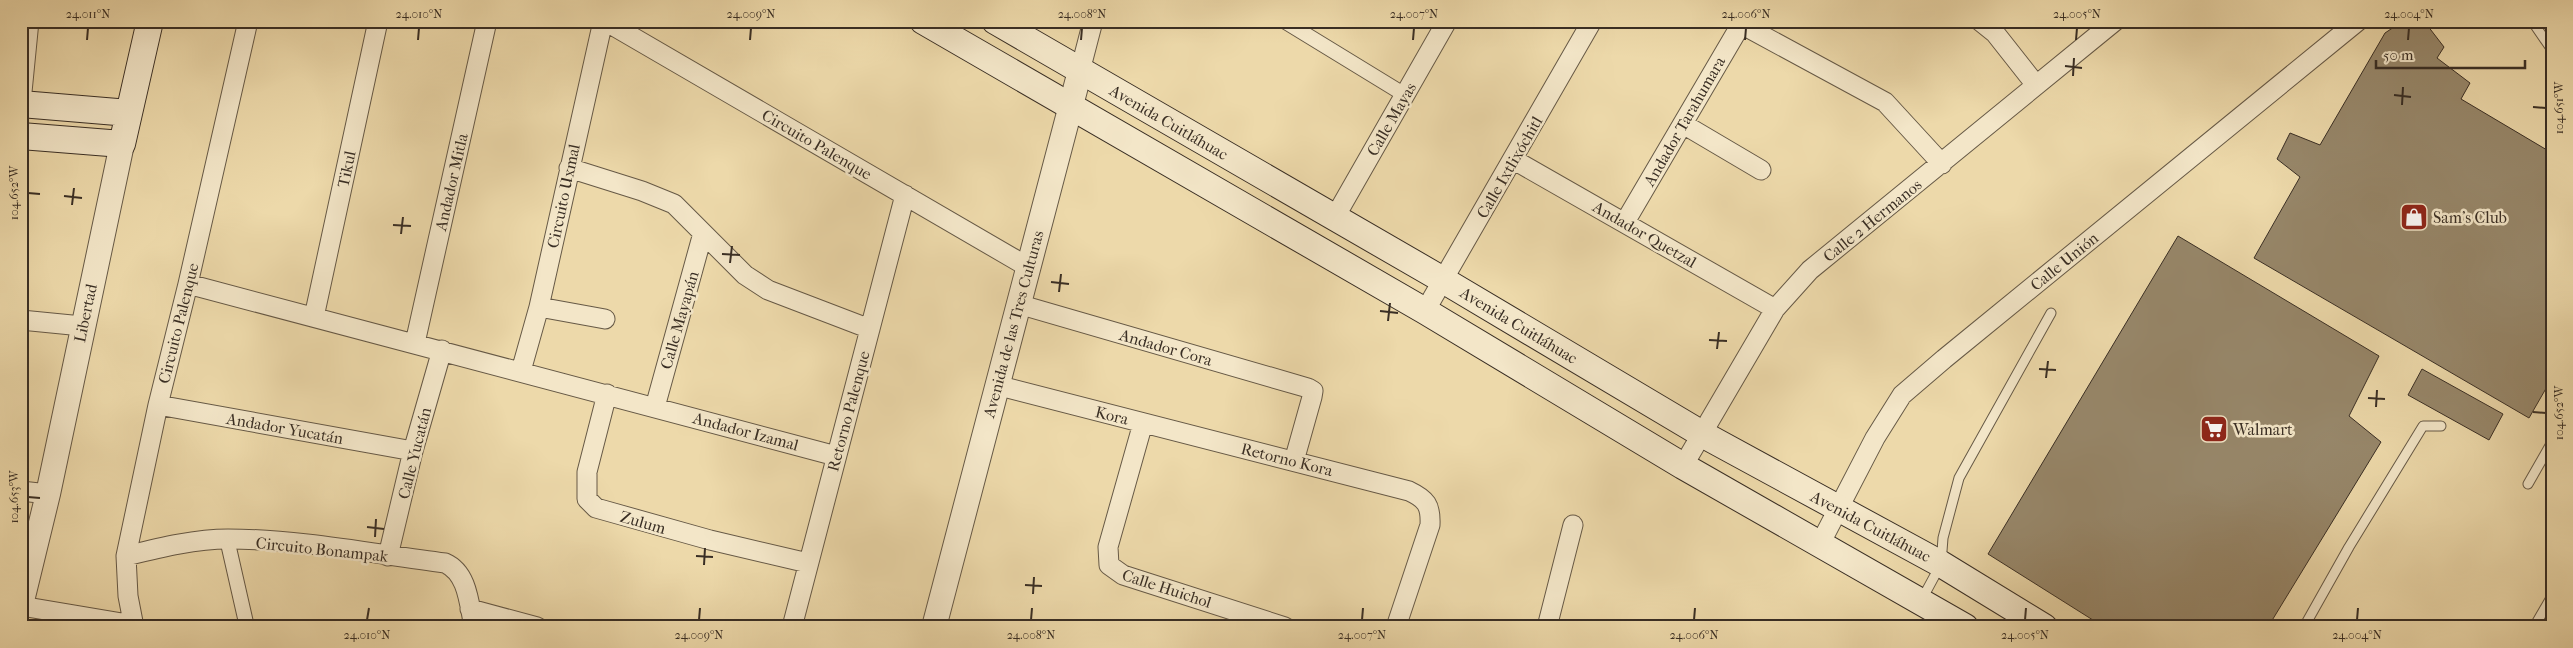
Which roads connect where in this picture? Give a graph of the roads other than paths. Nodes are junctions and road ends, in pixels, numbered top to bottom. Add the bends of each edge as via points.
1 (29, 21) edge
2 (150, 21) edge
3 (248, 21) edge
4 (378, 21) edge
5 (487, 21) edge
6 (604, 21) edge
7 (923, 21) edge
8 (995, 21) edge
9 (1093, 21) edge
10 (1284, 21) edge
11 (1447, 21) edge
12 (1592, 21) edge
13 (1980, 21) edge
14 (2115, 21) edge
15 (2358, 21) edge
16 (2532, 21) edge
17 (1742, 22) edge
18 (2552, 50) edge
19 (1080, 71) junction
20 (2036, 85) junction
21 (1405, 95) junction
22 (21, 103) edge
23 (1072, 107) junction
24 (129, 113) junction
25 (1683, 124) junction
26 (21, 136) edge
27 (122, 144) junction
28 (1514, 160) junction
29 (1942, 164) junction
30 (569, 168) junction
31 (1761, 170) dead end
32 (905, 195) junction
33 (1335, 217) junction
34 (1625, 222) junction
35 (703, 233) junction
36 (1028, 267) junction
37 (1443, 280) junction
38 (188, 284) junction
39 (1018, 304) junction
40 (539, 307) junction
41 (1775, 309) junction
42 (1425, 311) junction
43 (2050, 313) dead end
44 (314, 317) junction
45 (605, 319) dead end
46 (21, 320) edge
47 (82, 326) junction
48 (870, 329) junction
49 (415, 343) junction
50 (442, 350) junction
51 (521, 371) junction
52 (996, 385) junction
53 (607, 394) junction
54 (158, 405) junction
55 (655, 407) junction
56 (1143, 423) junction
57 (2440, 426) dead end
58 (1702, 434) junction
59 (2552, 442) edge
60 (413, 451) junction
61 (836, 456) junction
62 (1294, 461) junction
63 (1683, 466) junction
64 (2528, 484) dead end
65 (21, 491) edge
66 (48, 494) junction
67 (1839, 509) junction
68 (1573, 525) dead end
69 (227, 539) junction
70 (1820, 544) junction
71 (126, 556) junction
72 (388, 556) junction
73 (808, 563) junction
74 (1941, 564) junction
75 (1109, 565) joint
76 (2552, 596) edge
77 (1921, 601) junction
78 (21, 605) edge
79 (472, 618) edge
80 (134, 626) edge
81 (247, 627) edge
82 (537, 627) edge
83 (792, 627) edge
84 (934, 627) edge
85 (1285, 627) edge
86 (1396, 627) edge
87 (1547, 627) edge
88 (1965, 627) edge
89 (2044, 627) edge
90 (2304, 627) edge
91 (2534, 627) edge

1 - 22 street
2 - 24 main road, Libertad
3 - 38 street, Circuito Palenque
4 - 44 street, Tikul
5 - 49 street, Andador Mitla
6 - 30 street, Circuito Uxmal
6 - 32 street, Circuito Palenque
7 - 23 main road
8 - 19 main road, Avenida Cuitláhuac
9 - 19 street, Avenida de las Tres Culturas
10 - 21 street
11 - 21 street, Calle Mayas
12 - 28 street, Calle Ixtlixóchitl
13 - 20 street via 1995,33
14 - 20 street, Calle 2 Hermanos
15 - 67 street, Calle Unión via 1902,396
16 - 18 lane
17 - 25 street, Andador Tarahumara
17 - 29 street via 1885,102
19 - 23 street, Avenida de las Tres Culturas
19 - 33 main road, Avenida Cuitláhuac
20 - 29 street, Calle 2 Hermanos
21 - 33 street, Calle Mayas
22 - 24 main road
23 - 36 street, Avenida de las Tres Culturas
23 - 42 main road
24 - 27 main road, Libertad
25 - 31 street
25 - 34 street, Andador Tarahumara
26 - 27 main road
27 - 47 street, Libertad
28 - 34 street, Andador Quetzal
28 - 37 street, Calle Ixtlixóchitl
29 - 41 street, Calle 2 Hermanos via 1810,270
30 - 35 street via 662,198 674,204
30 - 40 street, Circuito Uxmal
32 - 36 street, Circuito Palenque
32 - 48 street, Retorno Palenque
33 - 37 main road, Avenida Cuitláhuac
34 - 41 street, Andador Quetzal
35 - 48 street via 745,275 768,290
35 - 55 street, Calle Mayapán
36 - 39 street, Avenida de las Tres Culturas
37 - 42 street, Calle Ixtlixóchitl
37 - 58 main road, Avenida Cuitláhuac
38 - 44 street
38 - 54 street, Circuito Palenque
39 - 52 street, Avenida de las Tres Culturas
39 - 62 street, Andador Cora via 1308,388 1313,391
40 - 45 street
40 - 51 street, Circuito Uxmal
41 - 58 street, Calle 2 Hermanos
42 - 63 main road
43 - 74 lane via 1959,478 1943,538
44 - 49 street
46 - 47 street
47 - 66 street, Libertad
48 - 61 street, Retorno Palenque
49 - 50 street
50 - 51 street
50 - 60 street, Calle Yucatán
51 - 53 street
52 - 56 street, Kora
52 - 84 street, Avenida de las Tres Culturas
53 - 55 street
53 - 73 street, Zulum via 587,472 587,499 596,508
54 - 60 street, Andador Yucatán
54 - 71 street, Circuito Palenque
55 - 61 street, Andador Izamal
56 - 62 street, Retorno Kora
56 - 75 street, Kora via 1108,547
57 - 90 lane via 2423,426
58 - 63 street, Calle 2 Hermanos
58 - 67 main road, Avenida Cuitláhuac
59 - 64 lane
60 - 72 street, Calle Yucatán
61 - 73 street, Retorno Palenque
62 - 86 street, Retorno Kora via 1409,491 1428,502 1430,525
63 - 70 main road
65 - 66 street
66 - 78 street, Libertad
67 - 70 street, Calle Unión
67 - 74 main road, Avenida Cuitláhuac
68 - 87 street
69 - 71 street, Circuito Bonampak
69 - 72 street, Circuito Bonampak
69 - 81 street
70 - 77 main road
71 - 80 street, Circuito Palenque via 128,596
72 - 79 street, Circuito Bonampak via 455,567 463,578
73 - 83 street, Retorno Palenque
74 - 77 lane
74 - 89 main road, Avenida Cuitláhuac
75 - 85 street, Calle Huichol via 1123,575
76 - 91 lane
77 - 88 main road
78 - 80 street
79 - 82 street

